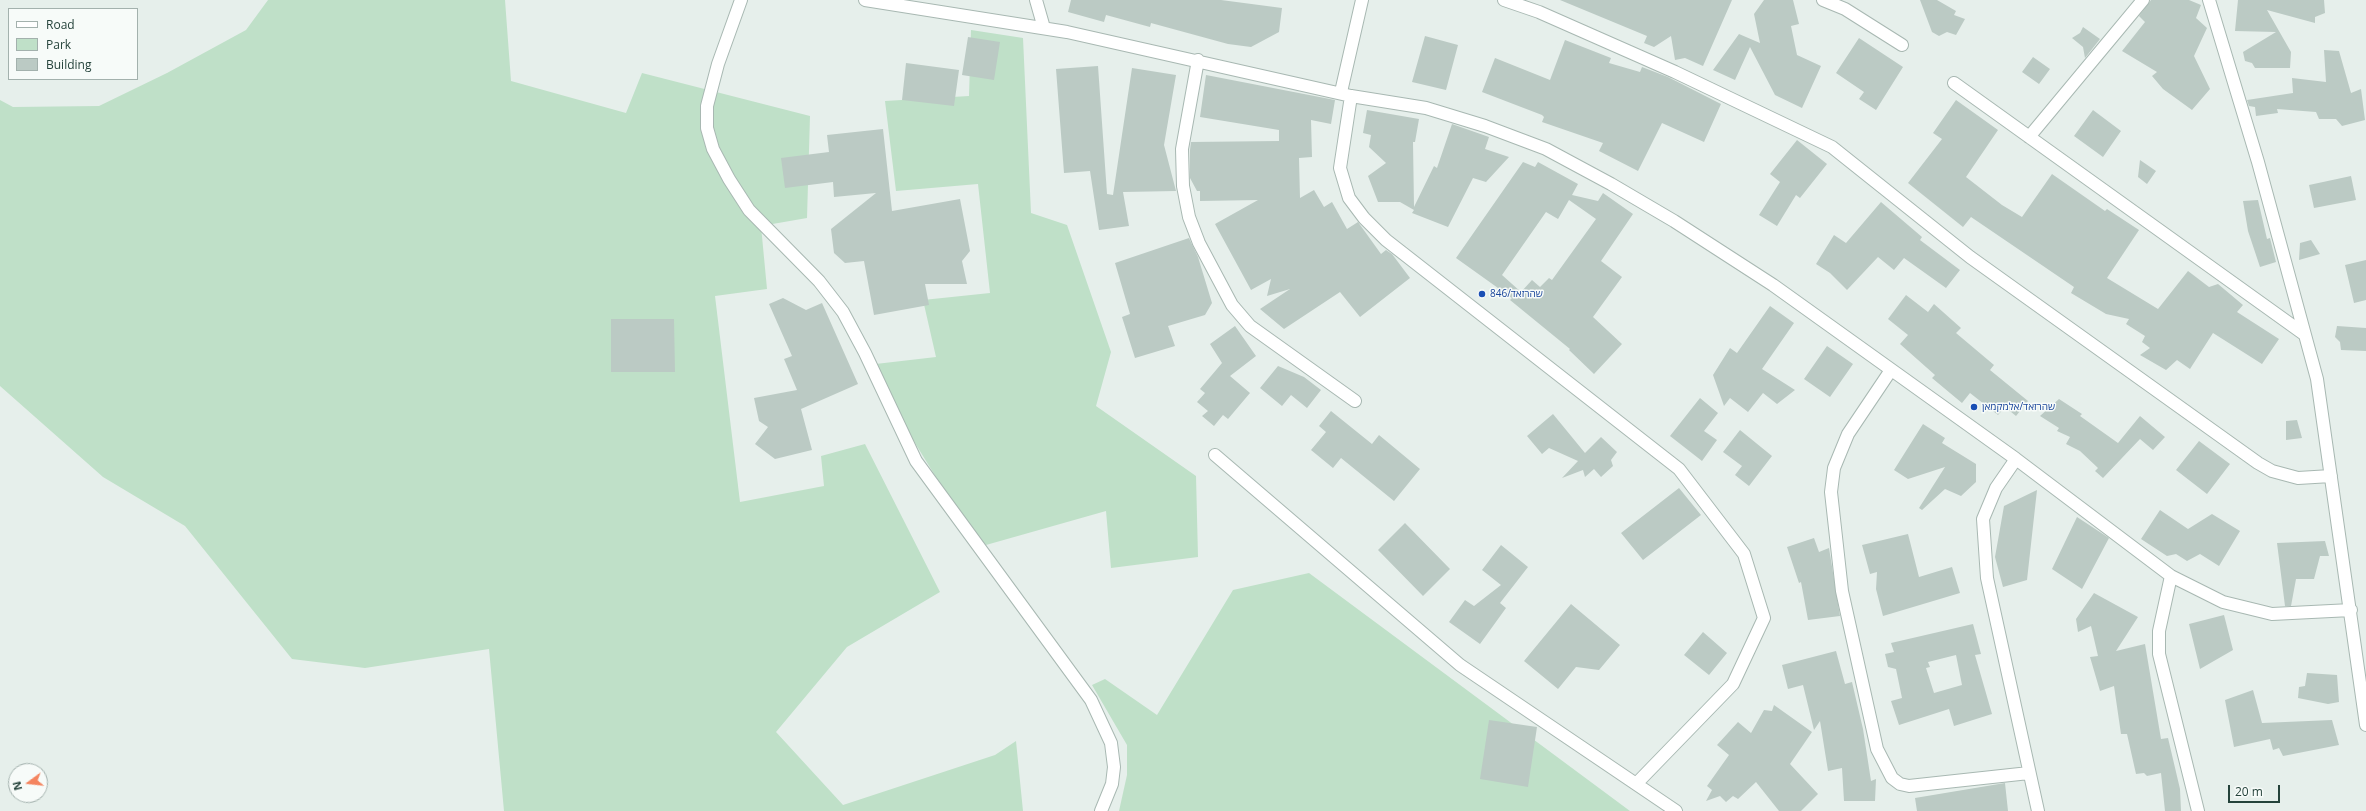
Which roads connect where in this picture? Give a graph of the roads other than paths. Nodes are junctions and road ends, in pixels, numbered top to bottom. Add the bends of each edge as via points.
1 (741, 0) edge
2 (864, 0) edge
3 (1036, 0) edge
4 (1362, 0) edge
5 (1504, 0) edge
6 (1823, 0) edge
7 (2143, 0) edge
8 (2209, 0) edge
9 (1044, 28) junction
10 (1902, 45) dead end
11 (1198, 60) junction
12 (1954, 83) dead end
13 (1346, 94) junction
14 (2029, 137) junction
15 (2304, 334) junction
16 (1891, 370) junction
17 (1355, 402) dead end
18 (1215, 455) dead end
19 (2016, 459) junction
20 (2331, 476) junction
21 (2171, 576) junction
22 (2351, 610) junction
23 (2366, 725) edge
24 (2029, 772) junction
25 (1637, 783) junction
26 (1101, 811) edge
27 (1676, 811) edge
28 (2038, 811) edge
29 (2198, 811) edge

1 - 26 street via 718,64 707,106 707,128 713,148 749,210 819,281 843,312 916,460 1091,700 1111,743 1114,767 1112,784
2 - 9 street
3 - 9 street
4 - 13 street
5 - 20 street via 1539,12 1675,72 1832,147 1970,257 2258,463 2272,471 2298,478
6 - 10 street via 1845,9
7 - 14 street
8 - 15 street via 2258,162
9 - 11 street
11 - 13 street
11 - 17 street via 1182,149 1183,186 1189,217 1199,243 1232,305 1250,326
12 - 14 street
13 - 16 street via 1426,108 1485,126 1546,149 1674,221 1773,286
13 - 25 street via 1340,168 1349,198 1364,218 1386,240 1678,469 1744,554 1764,618 1733,684
14 - 15 street
15 - 20 street via 2317,379
16 - 19 street
16 - 24 street via 1848,434 1834,468 1831,492 1842,591 1877,749 1892,778 1900,784 1909,786
18 - 25 street via 1460,666
19 - 21 street
19 - 24 street via 1996,488 1982,519 1987,578
20 - 22 street
21 - 22 street via 2223,602 2272,614
21 - 29 street via 2159,630 2159,654
22 - 23 street
24 - 28 street
25 - 27 street

